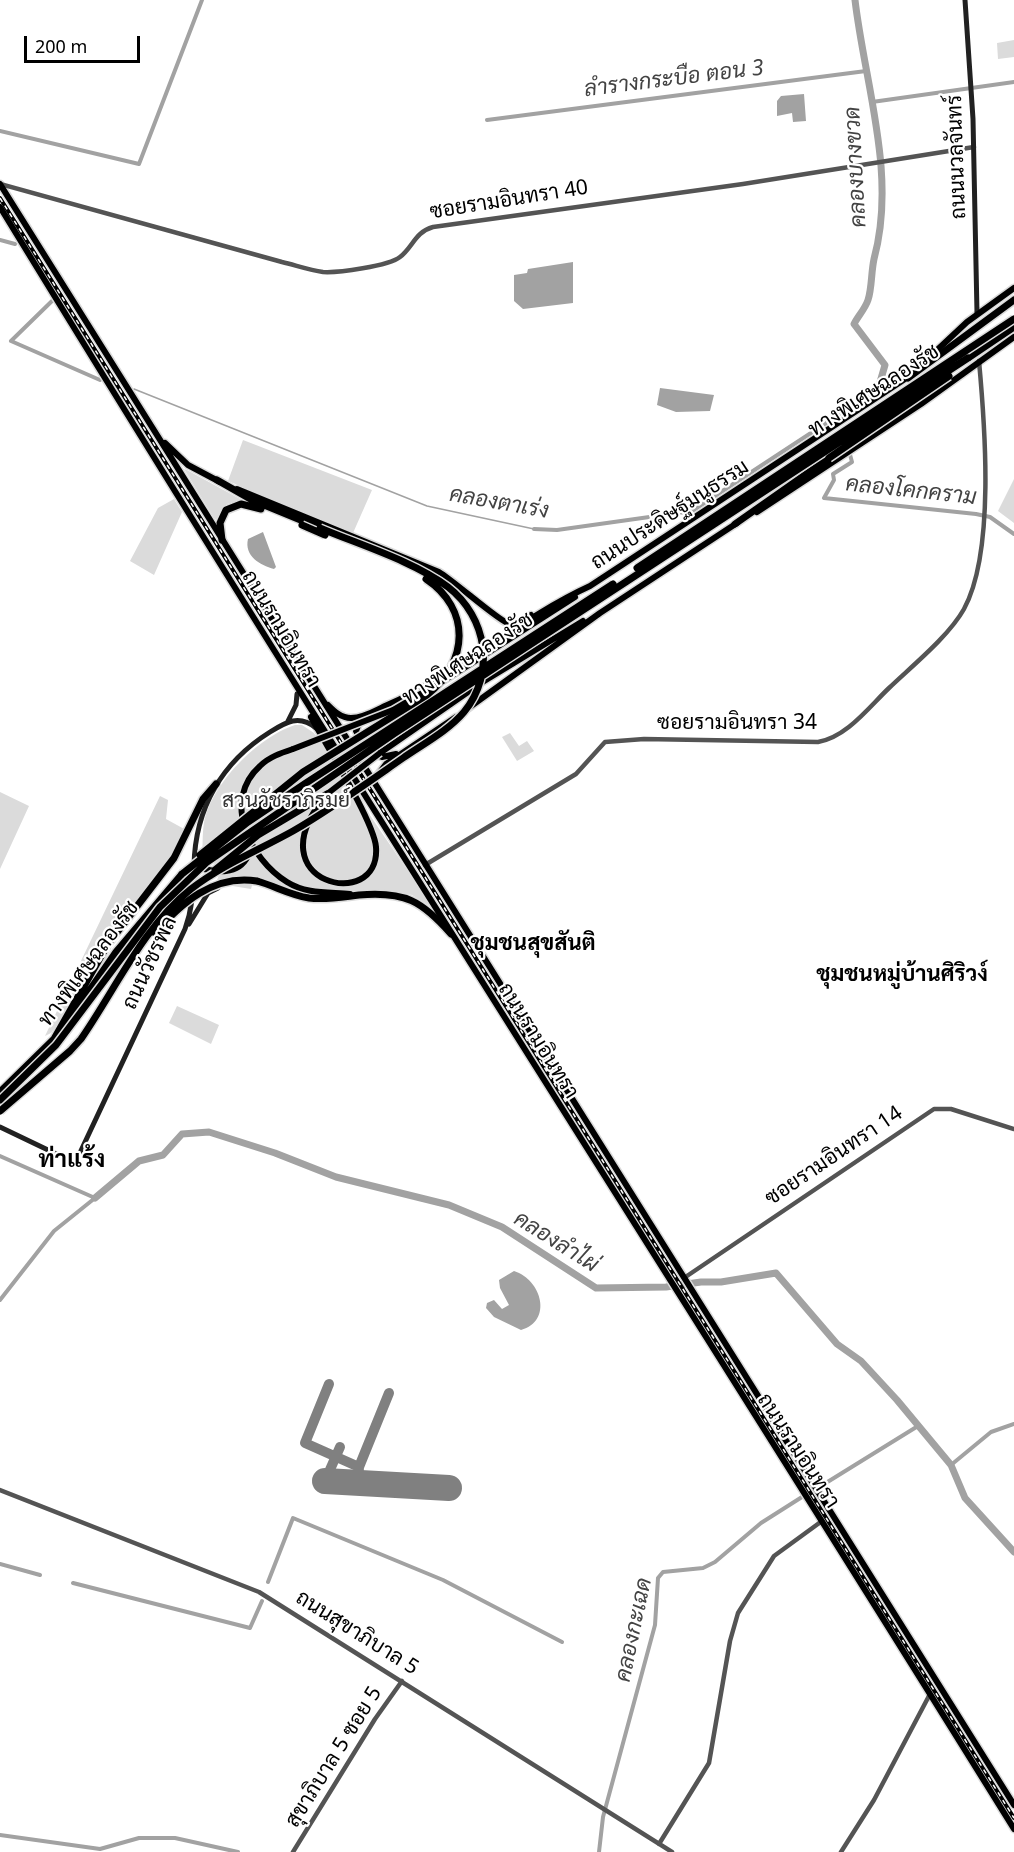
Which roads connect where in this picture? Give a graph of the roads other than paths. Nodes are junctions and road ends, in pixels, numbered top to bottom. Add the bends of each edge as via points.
1 (965, 0) edge
2 (974, 147) junction
3 (0, 184) edge
4 (0, 207) edge
5 (1014, 288) edge
6 (1014, 300) edge
7 (977, 313) junction
8 (1014, 319) edge
9 (1014, 327) edge
10 (1014, 337) edge
11 (968, 358) junction
12 (979, 361) junction
13 (908, 378) junction
14 (853, 414) junction
15 (152, 427) junction
16 (871, 438) junction
17 (217, 480) joint
18 (194, 496) junction
19 (184, 502) junction
20 (735, 524) junction
21 (320, 525) junction
22 (222, 540) junction
23 (590, 586) junction
24 (558, 602) junction
25 (600, 613) junction
26 (277, 654) junction
27 (297, 694) junction
28 (323, 701) junction
29 (364, 716) junction
30 (288, 721) junction
31 (318, 729) junction
32 (402, 753) junction
33 (216, 784) junction
34 (327, 794) junction
35 (381, 795) junction
36 (249, 839) junction
37 (425, 866) junction
38 (194, 867) junction
39 (219, 872) junction
40 (182, 874) junction
41 (206, 878) junction
42 (223, 885) joint
43 (357, 895) junction
44 (185, 929) junction
45 (451, 934) junction
46 (133, 960) junction
47 (54, 1039) junction
48 (0, 1092) edge
49 (0, 1100) edge
50 (0, 1111) edge
51 (0, 1127) edge
52 (1014, 1129) edge
53 (620, 1177) junction
54 (609, 1184) junction
55 (685, 1280) junction
56 (718, 1333) junction
57 (707, 1340) junction
58 (0, 1490) edge
59 (823, 1521) junction
60 (402, 1681) junction
61 (930, 1694) junction
62 (1014, 1805) edge
63 (1014, 1829) edge
64 (659, 1844) junction
65 (294, 1851) edge
66 (672, 1852) edge
67 (841, 1852) edge

1 - 2 main road, ถนนนวลจันทร์
2 - 3 street, ซอยรามอินทรา 40 via 634,200 433,226 419,233 393,262 322,272
2 - 7 main road, ถนนนวลจันทร์
3 - 15 main road, ถนนรามอินทรา
4 - 19 main road, ถนนรามอินทรา
5 - 7 main road, ถนนประดิษฐ์มนูธรรม
6 - 13 highway
7 - 13 main road, ถนนประดิษฐ์มนูธรรม
8 - 40 highway, ทางพิเศษฉลองรัช, bridge via 306,783
9 - 11 highway, ทางพิเศษฉลองรัช
10 - 12 main road, ถนนประดิษฐ์มนูธรรม
11 - 20 highway, bridge via 959,369
11 - 49 highway, ทางพิเศษฉลองรัช, bridge via 395,733 207,862 160,907 57,1045
12 - 16 main road, ถนนประดิษฐ์มนูธรรม
12 - 37 street, ซอยรามอินทรา 34 via 985,513 971,591 958,619 874,702 832,739 818,742 605,742 576,774
13 - 14 main road, ถนนประดิษฐ์มนูธรรม
14 - 16 main road via 873,417
14 - 23 main road, ถนนประดิษฐ์มนูธรรม
15 - 17 main road via 188,465
15 - 18 main road, ถนนรามอินทรา
16 - 20 main road, ถนนประดิษฐ์มนูธรรม
17 - 21 highway via 252,501
18 - 19 main road
18 - 22 main road, ถนนรามอินทรา
19 - 26 main road, ถนนรามอินทรา
20 - 25 main road, ถนนประดิษฐ์มนูธรรม
21 - 24 main road, bridge via 446,576 507,623
21 - 41 highway, bridge via 429,576 457,596 471,612 483,640 484,659 477,689 465,711 420,747 294,830
22 - 28 main road, ถนนรามอินทรา
22 - 40 highway, bridge via 221,518 226,510 236,505 255,507 413,572 436,585 446,597 457,620 459,641 455,660 444,680 428,695 303,772 235,824
23 - 24 main road, ถนนประดิษฐ์มนูธรรม
23 - 36 main road, bridge via 393,710 260,765 243,794 242,825
24 - 29 main road, ถนนประดิษฐ์มนูธรรม via 422,688
25 - 32 main road, ถนนประดิษฐ์มนูธรรม
25 - 34 main road, bridge via 548,640 481,683
26 - 27 main road
26 - 45 main road, ถนนรามอินทรา
27 - 30 main road
27 - 31 main road
28 - 29 main road via 345,717
28 - 35 main road, ถนนรามอินทรา
29 - 32 main road via 356,731 366,750 382,757
30 - 31 main road via 305,721
30 - 33 main road, ถนนวัชรพล via 244,751
31 - 34 main road, bridge via 376,845 376,859 357,882 332,882 314,871 301,846 307,821
32 - 35 main road, ถนนประดิษฐ์มนูธรรม via 376,775
33 - 38 main road, ถนนวัชรพล via 197,832
33 - 47 highway via 208,790 174,858 108,944
34 - 41 highway, bridge via 258,835
35 - 37 main road, ถนนรามอินทรา
36 - 39 main road, bridge via 248,856 242,866
36 - 43 main road, bridge via 264,861 287,882 302,889
37 - 53 main road, ถนนรามอินทรา
38 - 39 main road
38 - 44 main road, ถนนวัชรพล via 194,892
39 - 42 main road via 214,879
40 - 47 highway, ทางพิเศษฉลองรัช, bridge via 116,952
41 - 46 highway, bridge via 157,924
42 - 44 main road via 208,893
43 - 45 highway via 414,900 433,913
43 - 46 highway, bridge via 310,898 256,881 226,880 198,893
44 - 51 main road, ถนนวัชรพล via 77,1158 71,1161
45 - 54 main road, ถนนรามอินทรา
46 - 50 highway, bridge via 81,1039
47 - 48 highway, ทางพิเศษฉลองรัช
52 - 55 street, ซอยรามอินทรา 14 via 951,1109 934,1109
53 - 54 main road
53 - 55 main road, ถนนรามอินทรา
54 - 57 main road, ถนนรามอินทรา
55 - 56 main road, ถนนรามอินทรา
56 - 57 main road
56 - 62 main road, ถนนรามอินทรา
57 - 59 main road, ถนนรามอินทรา
58 - 60 street, ถนนสุขาภิบาล 5 via 259,1592
59 - 61 main road, ถนนรามอินทรา
59 - 64 street via 774,1556 738,1613 709,1763
60 - 64 street, ถนนสุขาภิบาล 5
60 - 65 street, สุขาภิบาล 5 ซอย 5
61 - 63 main road, ถนนรามอินทรา
61 - 67 street via 874,1800
64 - 66 street, ถนนสุขาภิบาล 5

